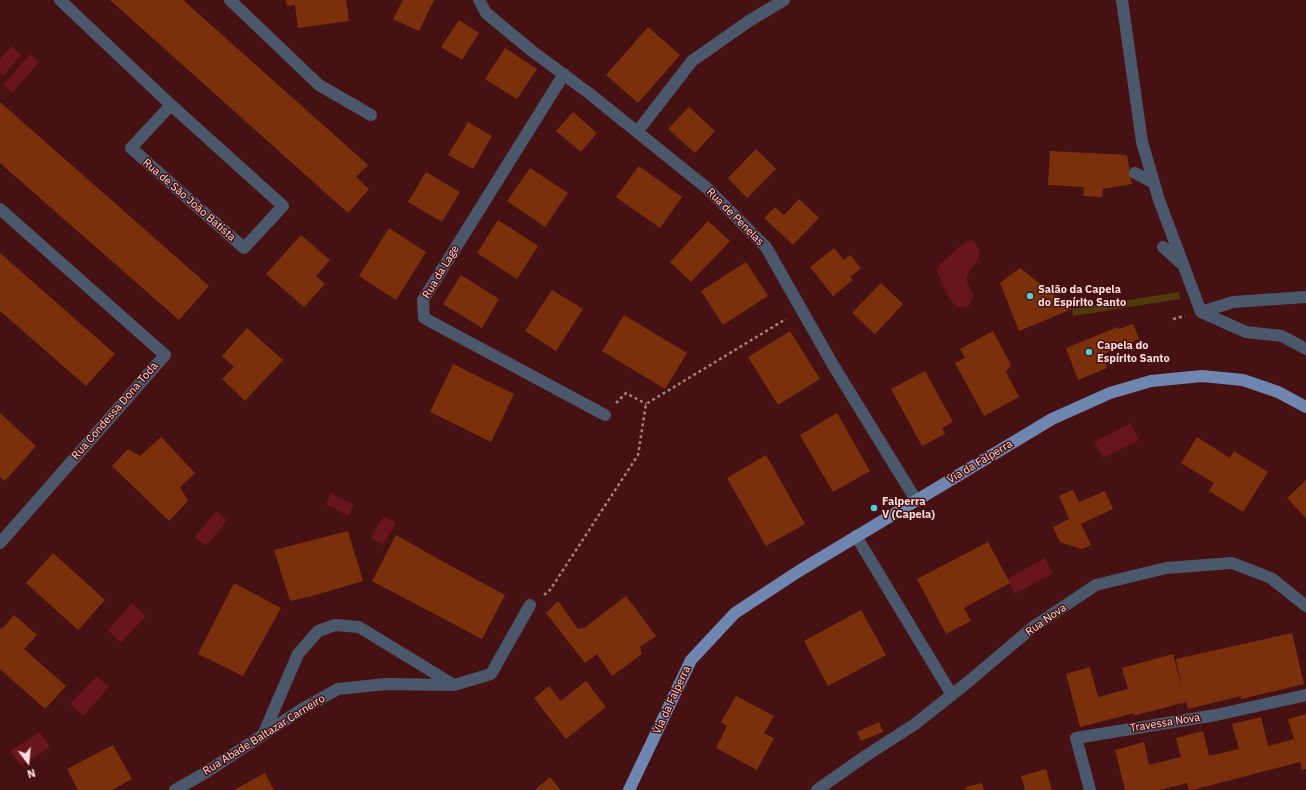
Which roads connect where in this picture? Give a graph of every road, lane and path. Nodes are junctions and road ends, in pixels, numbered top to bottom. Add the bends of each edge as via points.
1 (60, 0) edge
2 (230, 0) edge
3 (479, 0) edge
4 (784, 0) edge
5 (1122, 0) edge
6 (564, 74) junction
7 (171, 105) junction
8 (371, 115) dead end
9 (638, 132) junction
10 (1135, 173) dead end
11 (1154, 183) junction
12 (0, 209) edge
13 (1163, 247) dead end
14 (1184, 267) junction
15 (1306, 296) edge
16 (801, 310) junction
17 (1201, 312) junction
18 (1306, 349) edge
19 (626, 392) dead end
20 (646, 404) junction
21 (1306, 407) edge
22 (605, 415) dead end
23 (916, 500) junction
24 (856, 536) junction
25 (0, 543) edge
26 (530, 605) joint
27 (1306, 606) edge
28 (454, 685) junction
29 (952, 695) junction
30 (1306, 695) edge
31 (263, 735) junction
32 (175, 790) edge
33 (629, 790) edge
34 (817, 790) edge
35 (1090, 790) edge

1 - 7 street, Rua de São João Batista
2 - 8 street via 319,85
3 - 6 street, Rua de Penelas via 486,13
4 - 9 street via 692,61
5 - 11 street via 1142,142
6 - 9 street, Rua de Penelas
6 - 22 street, Rua da Lage via 423,300 424,318
7 - 7 street, Rua de São João Batista via 282,206 244,248 130,148
9 - 16 street, Rua de Penelas via 708,189 766,247
10 - 11 street
11 - 14 street
12 - 25 street, Rua Condessa Dona Toda via 165,355
13 - 14 street
14 - 17 street
15 - 17 street via 1233,302
16 - 20 path
16 - 23 street, Rua de Penelas
17 - 18 street via 1246,332 1282,336
19 - 20 path
20 - 26 path via 638,455 550,590
21 - 23 main road, Via da Falperra via 1278,392 1242,380 1202,376 1151,381 1110,393 1052,419
23 - 24 main road, Via da Falperra
24 - 29 street
24 - 33 main road, Via da Falperra via 735,613 691,660
26 - 28 street, Rua Abade Baltazar Carneiro via 491,674
27 - 29 street, Rua Nova via 1271,578 1232,563 1166,568 1096,585 1033,627
28 - 31 street, Rua Abade Baltazar Carneiro via 386,684 338,689
28 - 31 street via 359,627 335,624 318,631 298,654
29 - 34 street, Rua Nova via 915,724
30 - 35 street, Travessa Nova via 1216,715 1076,738
31 - 32 street, Rua Abade Baltazar Carneiro

